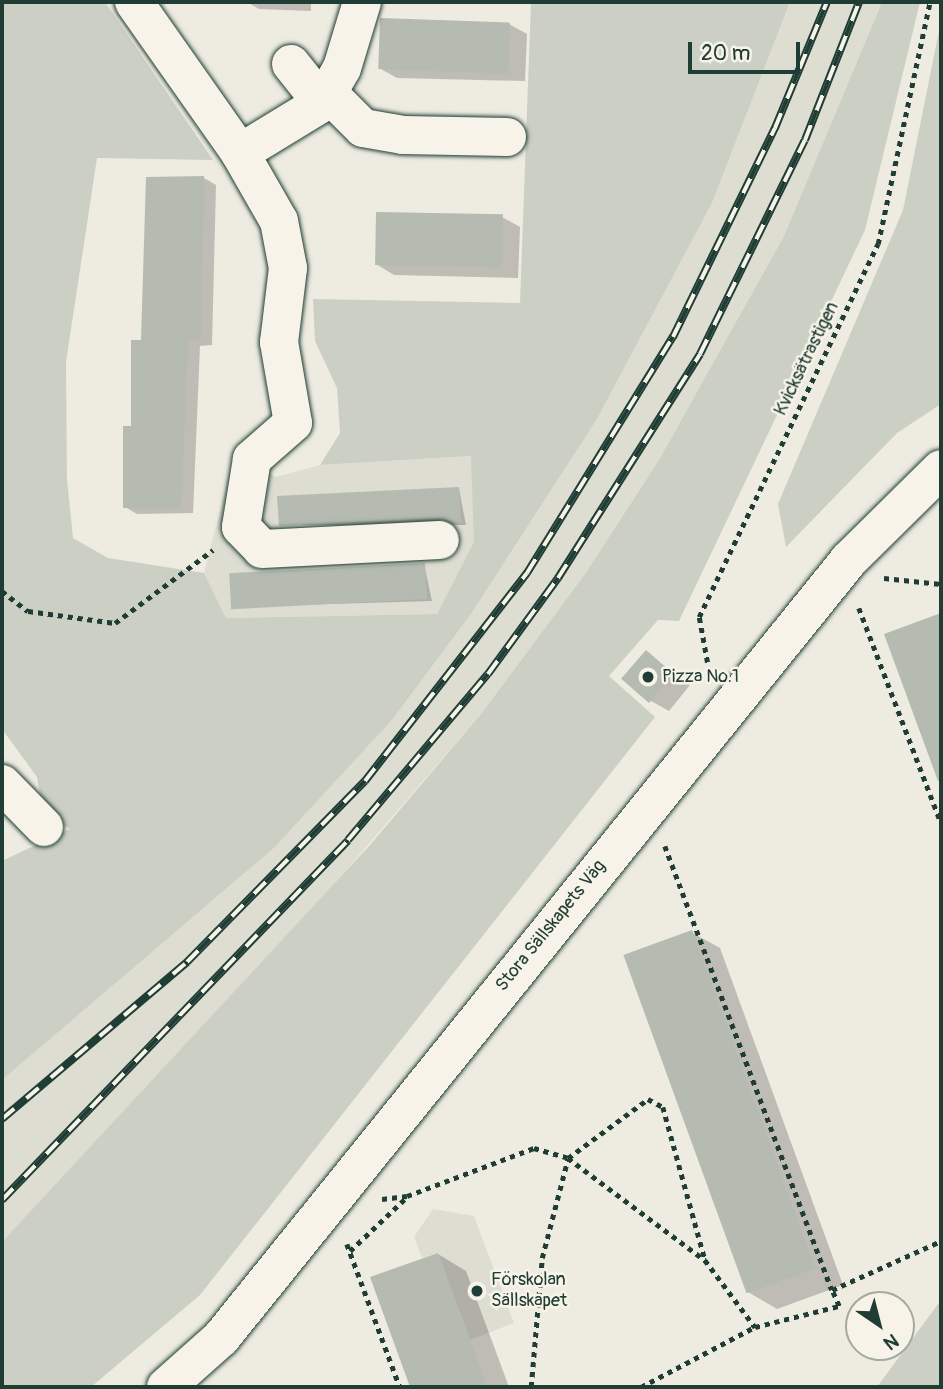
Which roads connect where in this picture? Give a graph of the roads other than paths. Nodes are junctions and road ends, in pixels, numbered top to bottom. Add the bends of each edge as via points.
1 (134, 2) edge
2 (362, 2) edge
3 (291, 64) dead end
4 (325, 98) junction
5 (507, 136) dead end
6 (240, 153) junction
7 (941, 469) edge
8 (440, 540) dead end
9 (2, 784) edge
10 (44, 827) dead end
11 (166, 1387) edge

1 - 6 street
2 - 4 street via 342,68
3 - 4 street
4 - 5 street via 363,128 403,135
4 - 6 street
6 - 8 street via 279,220 288,268 278,342 293,423 252,459 241,527 262,549
7 - 11 street, Stora Sällskapets Väg via 849,560 221,1338
9 - 10 street

